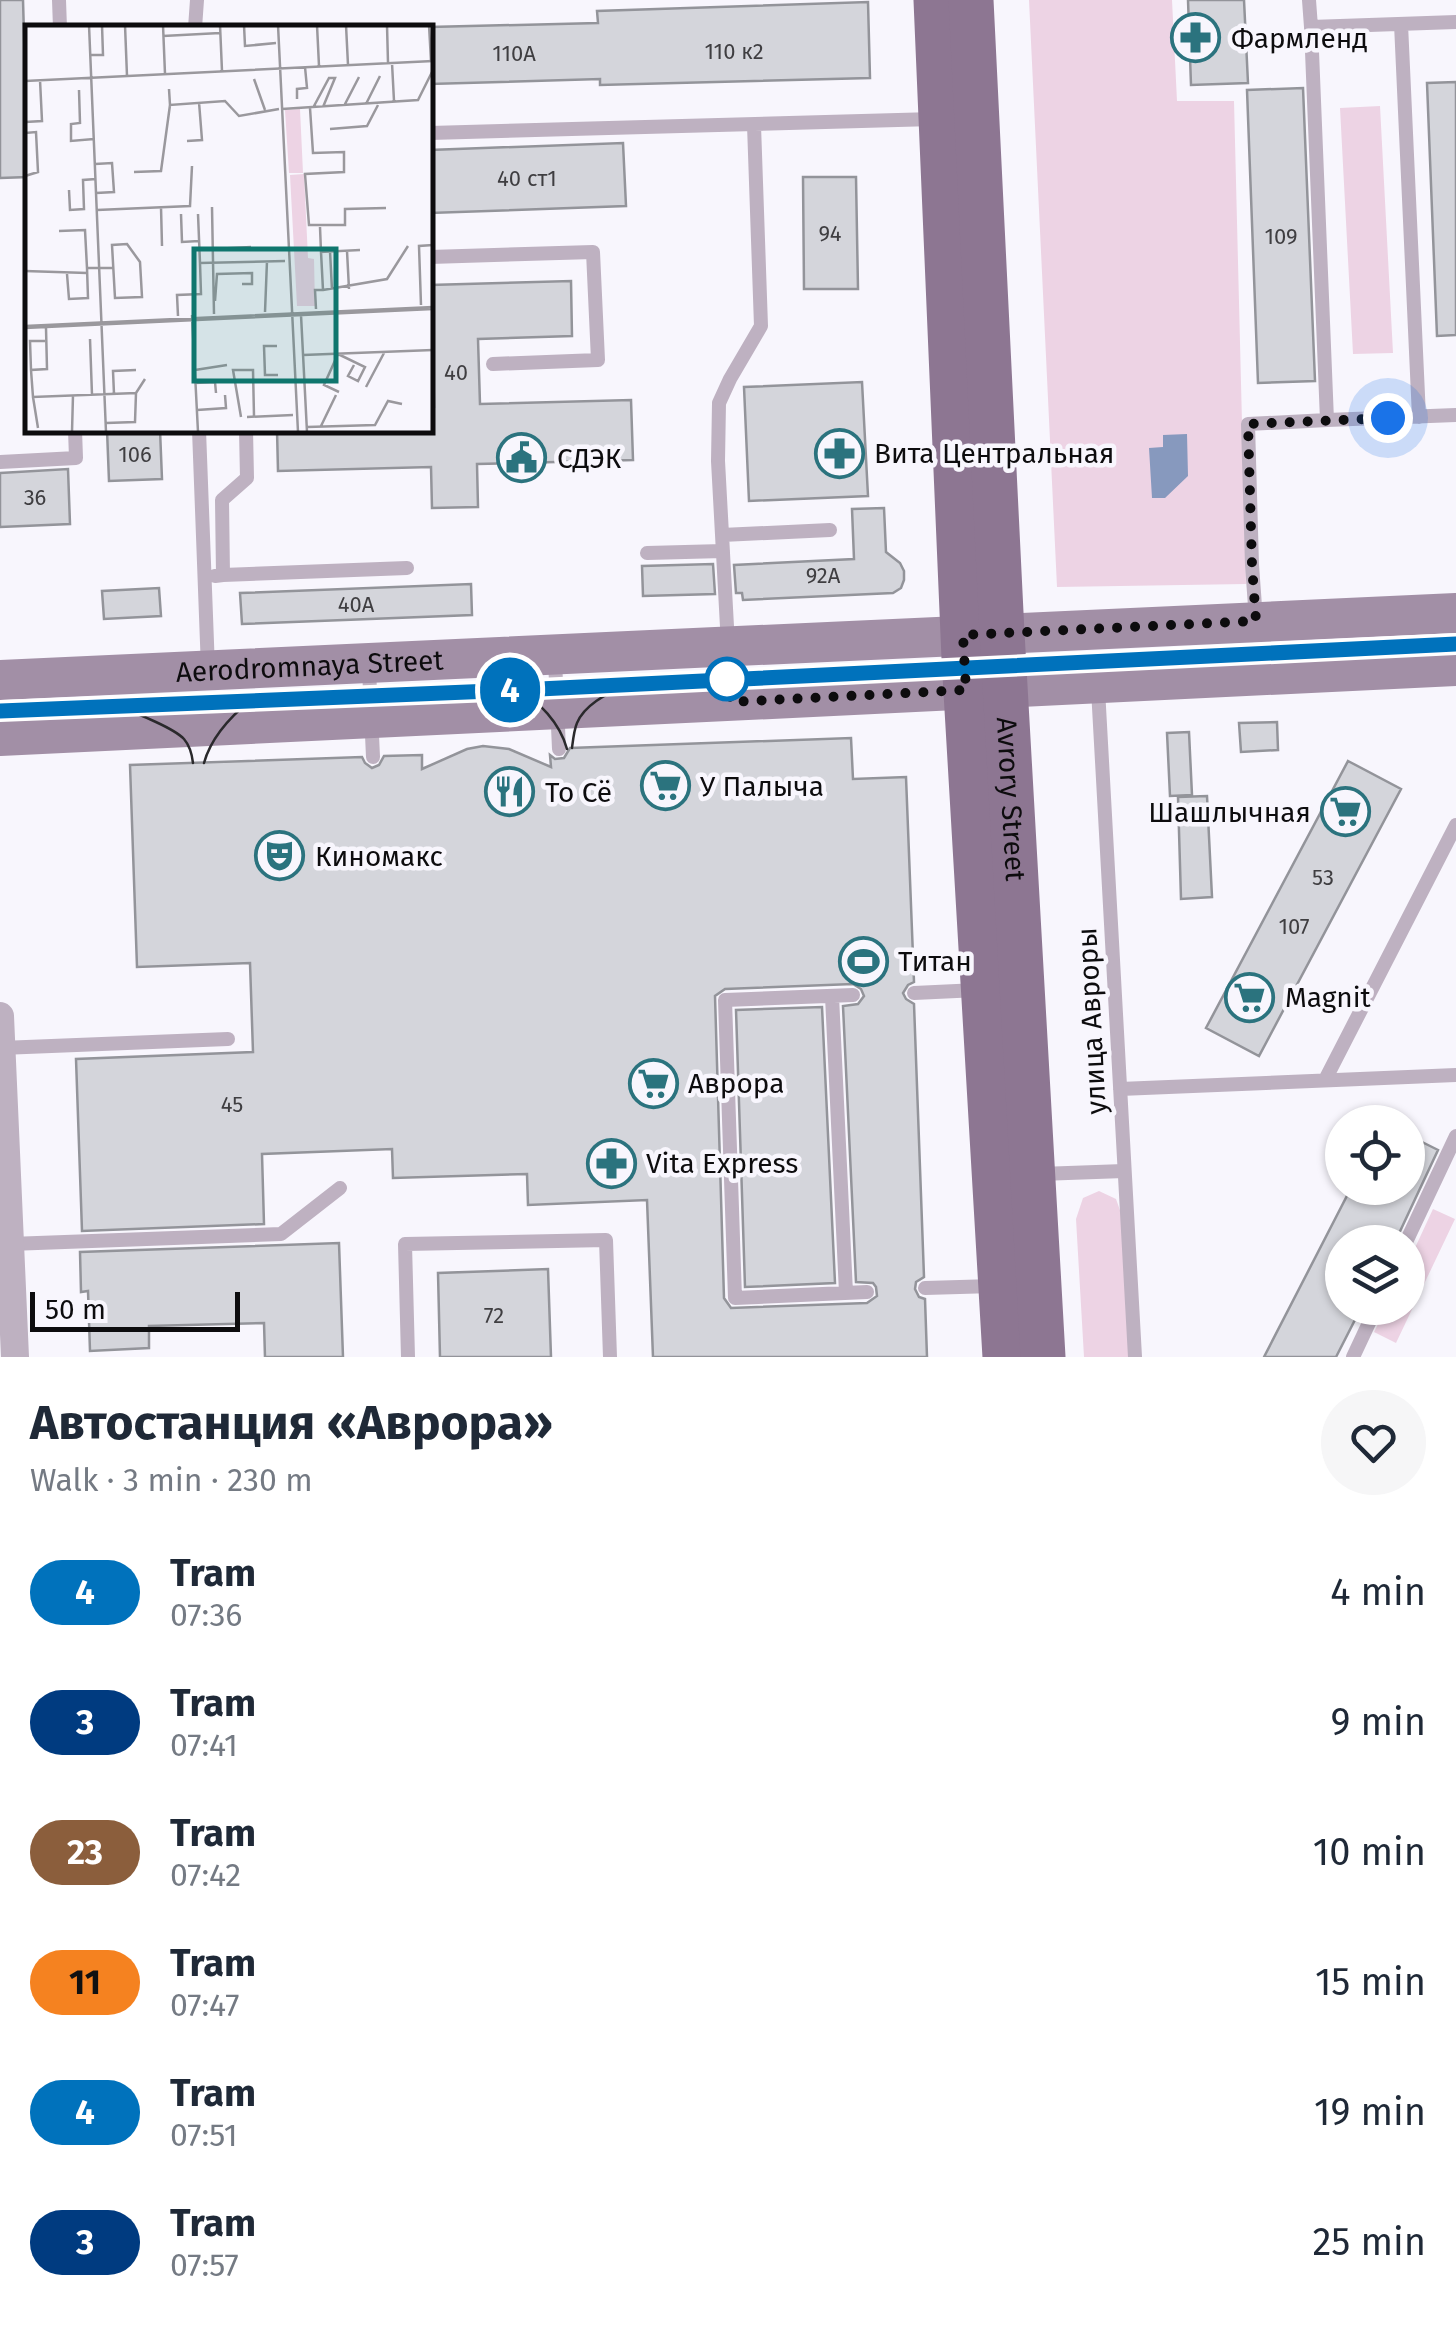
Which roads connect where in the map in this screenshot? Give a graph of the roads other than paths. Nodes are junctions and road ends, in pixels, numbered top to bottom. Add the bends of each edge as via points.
1 (197, 0) edge
2 (936, 0) edge
3 (971, 0) edge
4 (1309, 0) edge
5 (1456, 22) edge
6 (1401, 24) junction
7 (195, 25) edge
8 (1310, 27) junction
9 (941, 119) junction
10 (754, 124) junction
11 (432, 132) edge
12 (432, 257) edge
13 (493, 364) dead end
14 (1456, 415) edge
15 (1419, 417) junction
16 (1327, 420) junction
17 (75, 432) edge
18 (198, 432) edge
19 (246, 432) edge
20 (0, 462) edge
21 (830, 530) dead end
22 (722, 543) junction
23 (647, 553) dead end
24 (407, 568) dead end
25 (204, 576) junction
26 (224, 576) junction
27 (1456, 613) edge
28 (1256, 621) junction
29 (982, 634) junction
30 (728, 646) junction
31 (554, 654) junction
32 (369, 663) junction
33 (1456, 666) edge
34 (208, 670) junction
35 (0, 680) edge
36 (1098, 683) junction
37 (986, 689) junction
38 (558, 730) junction
39 (0, 736) edge
40 (372, 738) junction
41 (1456, 825) edge
42 (1004, 989) junction
43 (914, 993) dead end
44 (853, 995) dead end
45 (832, 996) junction
46 (0, 1016) edge
47 (228, 1039) dead end
48 (1, 1048) edge
49 (1456, 1075) edge
50 (1325, 1080) junction
51 (1120, 1089) junction
52 (2, 1095) edge
53 (1456, 1136) edge
54 (1124, 1171) junction
55 (1033, 1175) junction
56 (340, 1188) dead end
57 (1414, 1225) edge
58 (10, 1244) junction
59 (1001, 1286) junction
60 (924, 1288) dead end
61 (867, 1292) dead end
62 (846, 1293) junction
63 (1368, 1325) edge
64 (16, 1357) edge
65 (408, 1357) edge
66 (610, 1357) edge
67 (1005, 1357) edge
68 (1043, 1357) edge
69 (1135, 1357) edge
70 (1353, 1357) edge

1 - 7 lane
2 - 9 main road, Avrory Street
3 - 29 main road, Avrory Street
4 - 8 lane
5 - 6 lane
6 - 8 lane
6 - 15 lane
8 - 16 lane
9 - 10 lane
9 - 29 main road, Avrory Street
10 - 11 lane
10 - 22 lane via 760,326 719,403
12 - 13 lane via 594,252 598,360
14 - 15 lane
15 - 16 lane
16 - 28 lane via 1248,424
17 - 20 lane via 76,458
18 - 25 lane
19 - 26 lane via 248,478 222,500
21 - 22 lane
22 - 23 lane
22 - 30 lane
24 - 26 lane
25 - 26 lane
25 - 34 lane
27 - 28 main road, Aerodromnaya Street
28 - 29 main road, Aerodromnaya Street
29 - 30 main road, Aerodromnaya Street
29 - 37 main road, Avrory Street
30 - 31 main road, Aerodromnaya Street
31 - 32 main road, Aerodromnaya Street
31 - 38 lane
32 - 34 main road, Aerodromnaya Street
32 - 40 lane
33 - 36 main road, Aerodromnaya Street
34 - 35 main road, Aerodromnaya Street
36 - 37 main road, Aerodromnaya Street
36 - 51 lane, улица Авроры
37 - 38 main road, Aerodromnaya Street
37 - 42 main road, Avrory Street
38 - 40 main road, Aerodromnaya Street
39 - 40 main road, Aerodromnaya Street
41 - 50 lane
42 - 43 lane
42 - 55 main road, Avrory Street
42 - 59 main road, Avrory Street
44 - 45 lane
45 - 62 lane
45 - 62 lane via 724,1000 736,1298
46 - 48 street
47 - 48 lane
48 - 52 street
49 - 50 lane
50 - 51 lane
51 - 54 lane, улица Авроры
52 - 58 street
53 - 57 lane
54 - 55 lane
54 - 69 lane, улица Авроры
55 - 68 main road, Avrory Street
56 - 58 lane via 281,1234
58 - 64 street
59 - 60 lane
59 - 67 main road, Avrory Street
61 - 62 lane
63 - 70 lane
65 - 66 lane via 405,1244 606,1240

